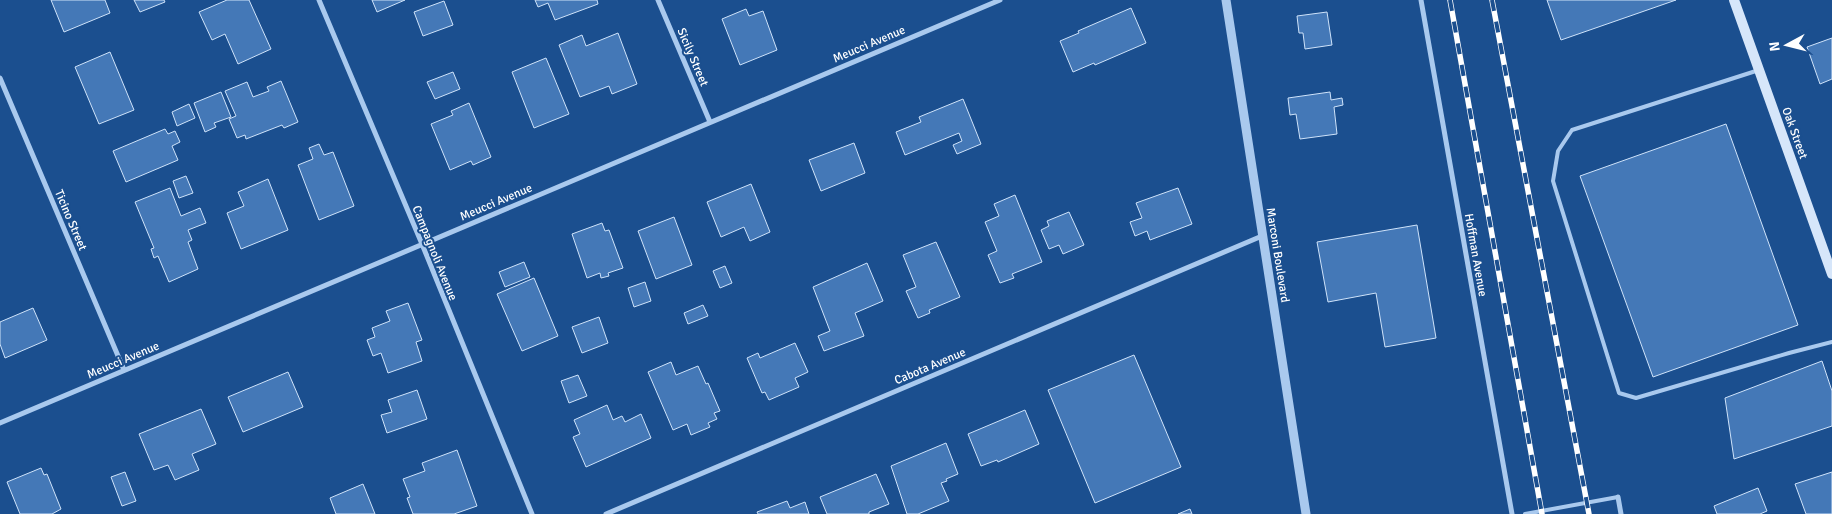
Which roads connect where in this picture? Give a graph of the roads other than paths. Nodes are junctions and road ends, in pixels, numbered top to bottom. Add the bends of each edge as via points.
1 (318, 0) edge
2 (658, 0) edge
3 (1000, 0) edge
4 (1226, 0) edge
5 (1421, 0) edge
6 (1734, 0) edge
7 (1759, 70) junction
8 (0, 78) edge
9 (710, 122) junction
10 (1262, 236) junction
11 (422, 244) junction
12 (1832, 274) edge
13 (1832, 342) edge
14 (124, 370) junction
15 (0, 423) edge
16 (1618, 497) joint
17 (532, 514) edge
18 (606, 514) edge
19 (1306, 514) edge
20 (1512, 514) edge
21 (1525, 514) edge
22 (1621, 514) edge

1 - 11 street, Campagnoli Avenue
2 - 9 street, Sicily Street
3 - 9 street, Meucci Avenue
4 - 10 street, Marconi Boulevard
5 - 20 street, Hoffman Avenue
6 - 7 main road, Oak Street
7 - 12 main road, Oak Street
7 - 13 lane via 1572,130 1558,151 1553,181 1619,393 1636,398
8 - 14 street, Ticino Street
9 - 11 street, Meucci Avenue
10 - 18 street, Cabota Avenue
10 - 19 street, Marconi Boulevard
11 - 14 street, Meucci Avenue
11 - 17 street, Campagnoli Avenue
14 - 15 street, Meucci Avenue
16 - 21 lane
16 - 22 street

